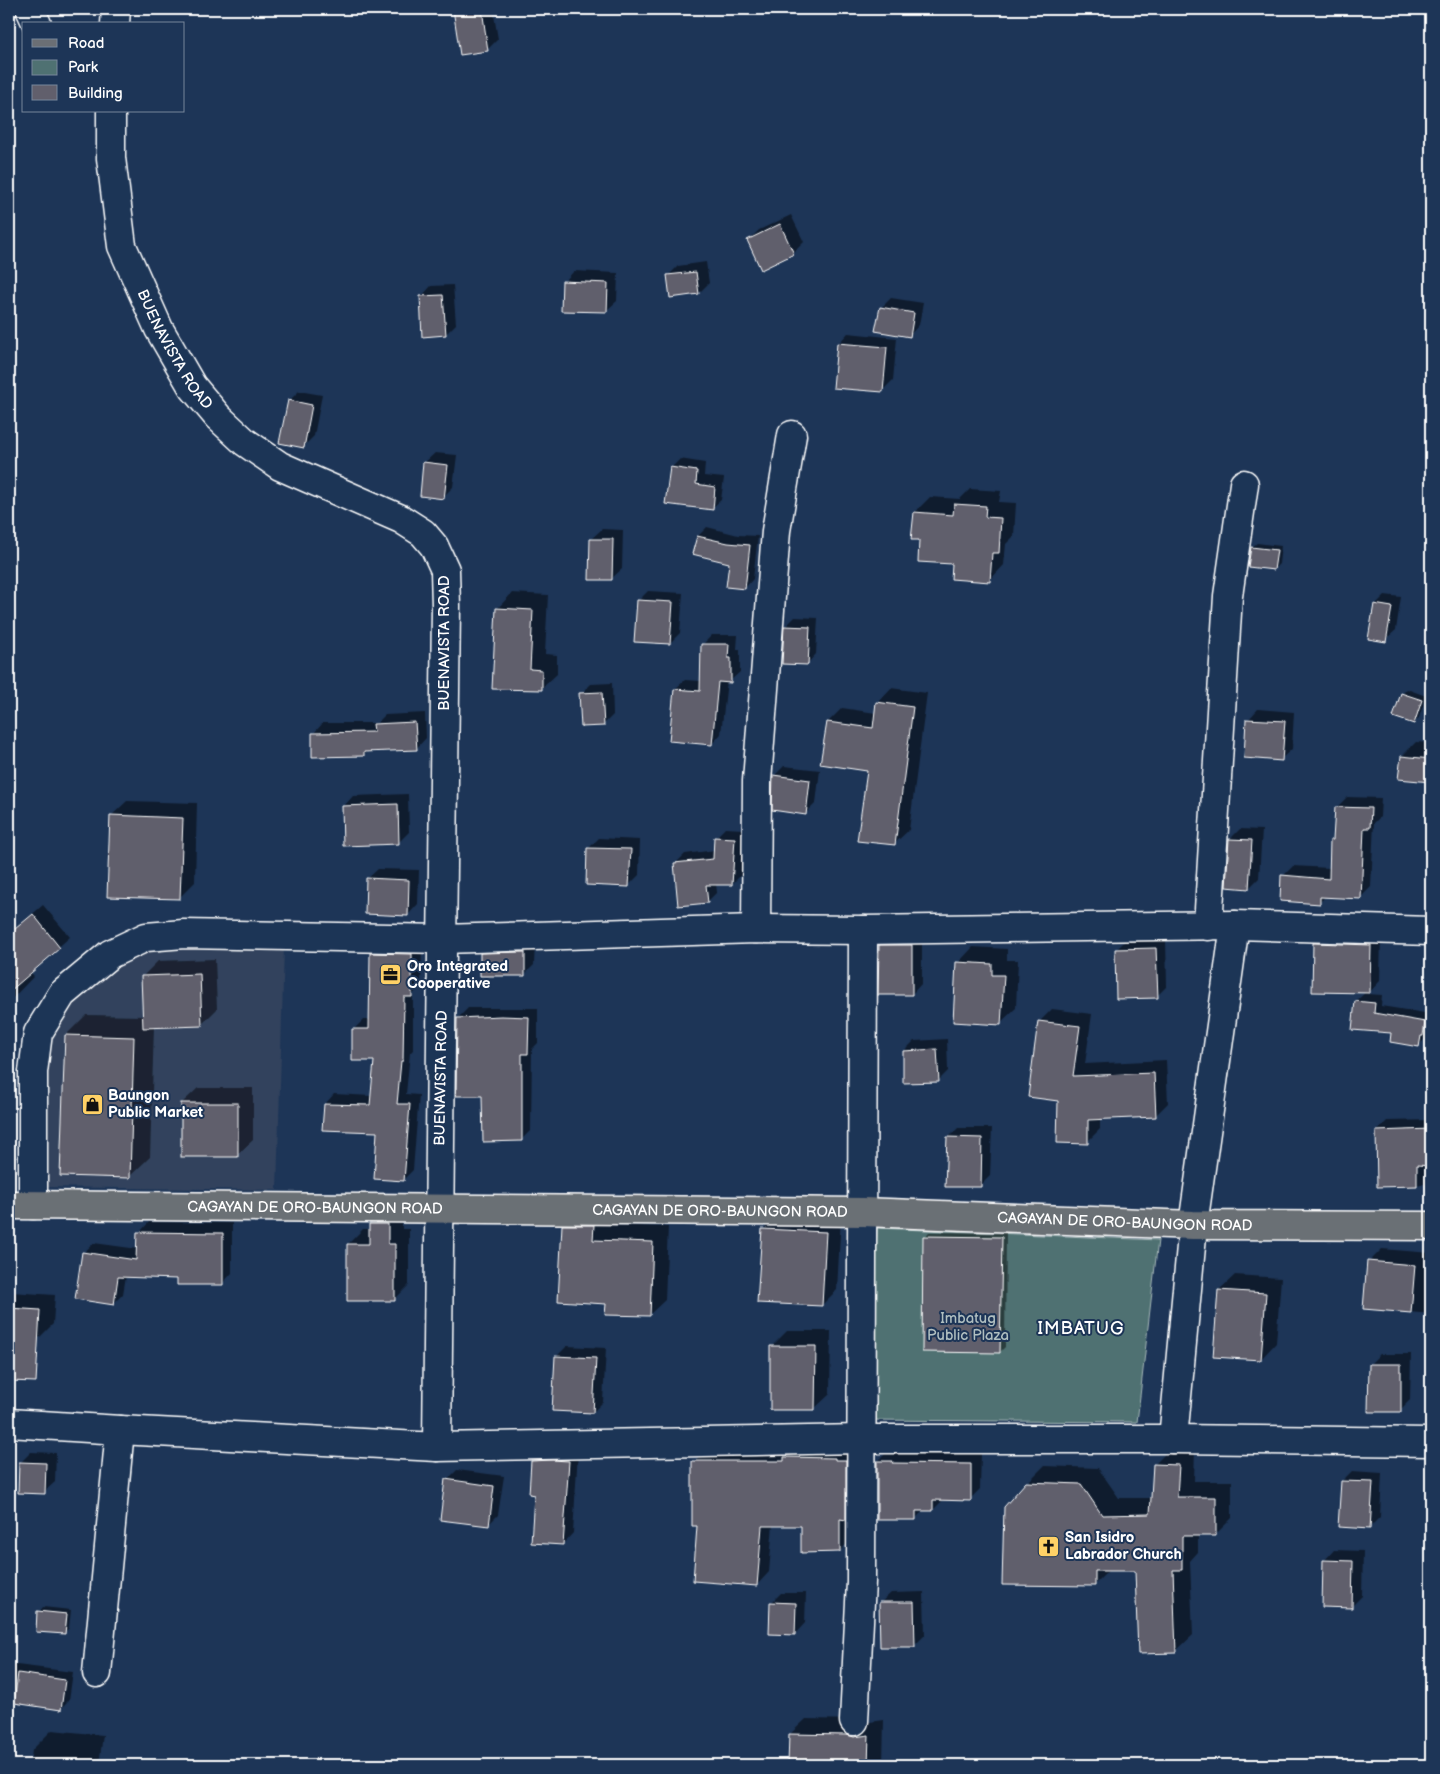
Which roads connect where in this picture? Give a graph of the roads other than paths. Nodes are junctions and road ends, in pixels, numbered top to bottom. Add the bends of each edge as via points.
1 (30, 9) edge
2 (116, 9) edge
3 (36, 22) edge
4 (115, 22) edge
5 (111, 112) edge
6 (792, 435) dead end
7 (1244, 484) dead end
8 (1236, 925) junction
9 (1208, 926) junction
10 (756, 929) junction
11 (863, 930) junction
12 (1431, 931) edge
13 (443, 939) junction
14 (21, 1205) edge
15 (438, 1210) junction
16 (863, 1212) junction
17 (1193, 1225) junction
18 (1431, 1226) edge
19 (9, 1422) edge
20 (120, 1430) junction
21 (861, 1439) junction
22 (1173, 1439) junction
23 (1431, 1442) edge
24 (437, 1447) junction
25 (97, 1673) dead end
26 (854, 1721) dead end

1 - 3 street
2 - 4 street
5 - 13 street, BUENAVISTA ROAD via 111,158 122,246 159,329 192,386 245,442 280,466 401,519 423,533 434,546 445,570
6 - 10 street via 776,531 757,781
7 - 9 street via 1228,596
8 - 9 street
8 - 12 street
8 - 17 street
9 - 11 street
10 - 11 street
10 - 13 street
11 - 16 street
13 - 14 street via 184,934 146,937 110,954 62,994 38,1032
13 - 15 street, BUENAVISTA ROAD
14 - 15 main road, CAGAYAN DE ORO-BAUNGON ROAD
15 - 16 main road, CAGAYAN DE ORO-BAUNGON ROAD
15 - 24 street, BUENAVISTA ROAD
16 - 17 main road, CAGAYAN DE ORO-BAUNGON ROAD
16 - 21 street
17 - 18 main road, CAGAYAN DE ORO-BAUNGON ROAD
17 - 22 street
19 - 20 street
20 - 24 street
20 - 25 street
21 - 22 street
21 - 24 street
21 - 26 street via 861,1582
22 - 23 street

